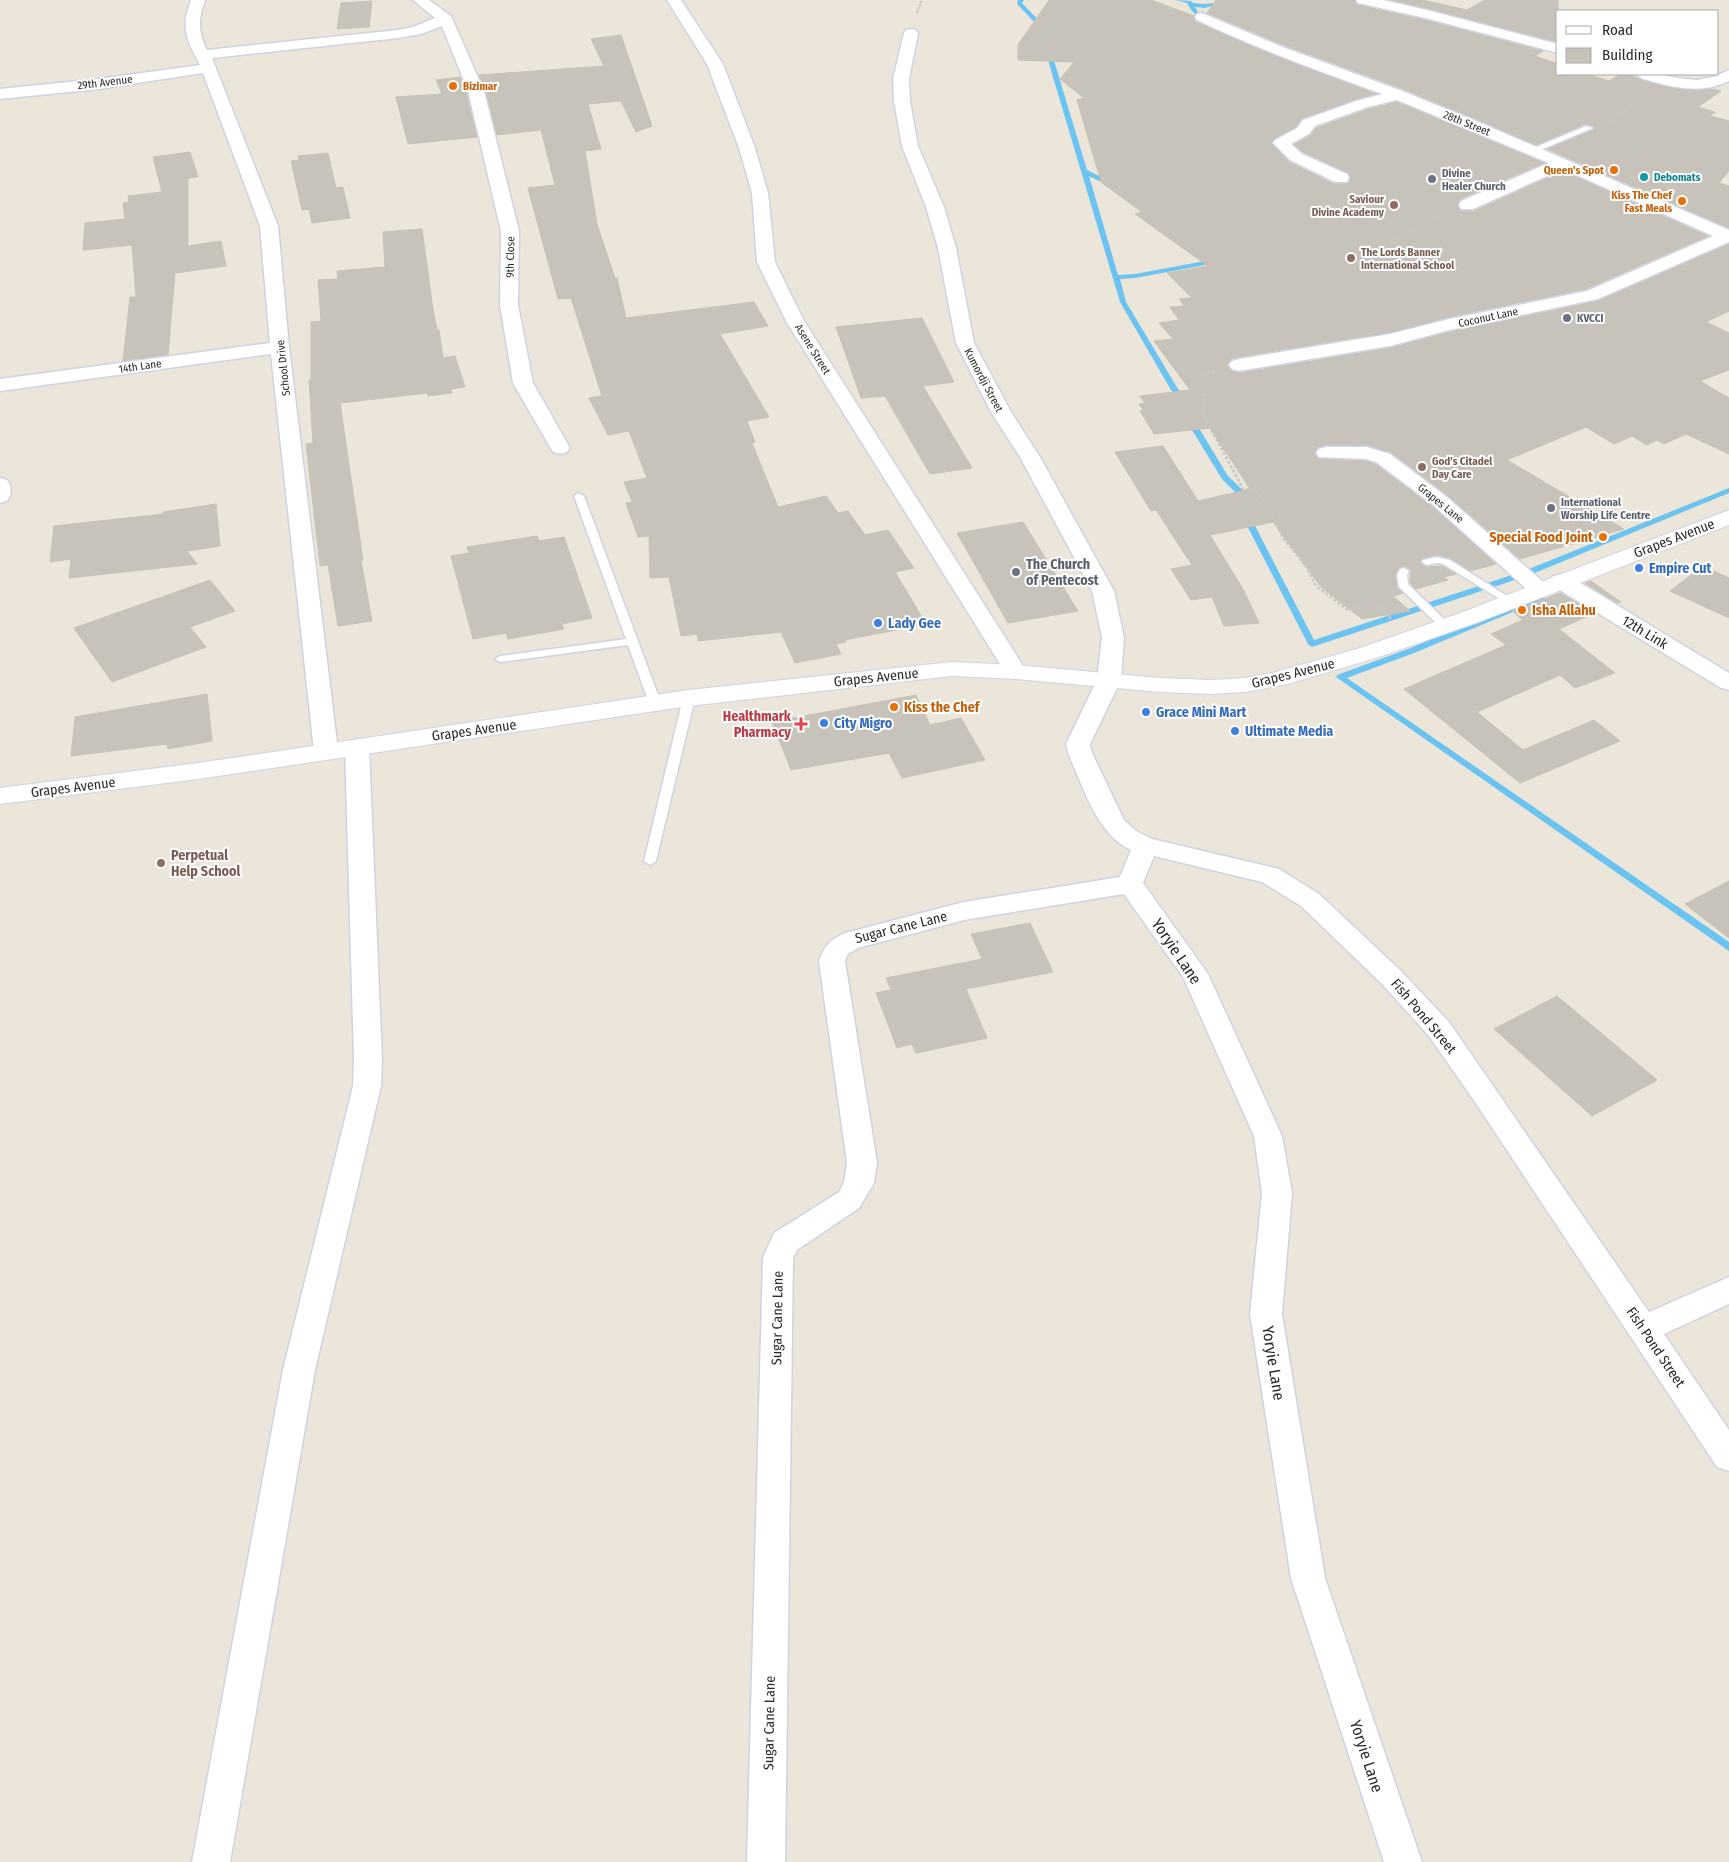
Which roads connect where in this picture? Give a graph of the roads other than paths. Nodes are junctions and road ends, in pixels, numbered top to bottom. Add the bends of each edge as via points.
1 (198, 0) edge
2 (420, 0) edge
3 (674, 0) edge
4 (1363, 0) edge
5 (1202, 17) dead end
6 (449, 27) junction
7 (911, 33) dead end
8 (1556, 48) edge
9 (205, 62) junction
10 (1648, 75) edge
11 (1729, 75) edge
12 (0, 94) edge
13 (1397, 95) junction
14 (1589, 128) road end
15 (1533, 150) junction
16 (1562, 163) junction
17 (1341, 178) dead end
18 (1467, 204) road end
19 (1729, 237) edge
20 (280, 347) junction
21 (1239, 365) road end
22 (0, 385) edge
23 (560, 448) dead end
24 (1326, 453) dead end
25 (0, 484) edge
26 (579, 496) dead end
27 (0, 497) edge
28 (1729, 517) edge
29 (1427, 562) dead end
30 (1404, 571) dead end
31 (1561, 581) junction
32 (1540, 589) junction
33 (1510, 601) junction
34 (1445, 626) junction
35 (632, 641) junction
36 (500, 659) dead end
37 (1016, 672) junction
38 (1109, 680) junction
39 (1729, 683) edge
40 (689, 698) junction
41 (655, 703) junction
42 (357, 747) junction
43 (326, 751) junction
44 (0, 796) edge
45 (1145, 846) junction
46 (650, 861) dead end
47 (1130, 884) junction
48 (1729, 1290) edge
49 (1644, 1328) junction
50 (1729, 1457) edge
51 (211, 1862) edge
52 (766, 1862) edge
53 (1403, 1862) edge

1 - 9 street, School Drive via 192,16 193,32
2 - 6 street
3 - 37 street, Asene Street via 715,64 747,148 760,192 766,262 795,321
4 - 8 street
5 - 13 street, 28th Street via 1243,38
6 - 9 street, 29th Avenue
6 - 23 street, 9th Close via 476,91 510,231 509,304 524,383
7 - 38 street, Kumordji Street via 901,79 906,128 947,248 965,343 1104,591 1113,637
9 - 12 street, 29th Avenue via 98,84
9 - 20 street, School Drive via 269,226
10 - 11 street via 1696,85 1713,83
13 - 15 street, 28th Street
13 - 17 street via 1309,123 1303,132 1281,143 1296,157
14 - 15 lane
15 - 16 street, 28th Street
16 - 18 street
16 - 19 street, 28th Street
19 - 21 street, Coconut Lane via 1592,295 1390,340
20 - 22 street, 14th Lane
20 - 43 street, School Drive
24 - 32 street, Grapes Lane via 1367,453 1383,458 1440,501
25 - 27 street
26 - 35 lane
28 - 31 street, Grapes Avenue
29 - 33 lane via 1446,562
30 - 34 lane via 1403,585
31 - 32 street, Grapes Avenue
31 - 39 street, 12th Link
32 - 33 street, Grapes Avenue
33 - 34 street, Grapes Avenue
34 - 38 street, Grapes Avenue via 1368,653 1279,679 1246,685 1211,687
35 - 36 lane
35 - 41 lane
37 - 38 street, Grapes Avenue
37 - 40 street, Grapes Avenue via 952,669
38 - 45 street, Fish Pond Street via 1078,744 1120,834
40 - 41 street, Grapes Avenue
40 - 46 lane
41 - 42 street, Grapes Avenue
42 - 43 street, Grapes Avenue
42 - 51 street via 367,1086 299,1370
43 - 44 street, Grapes Avenue
45 - 47 street
45 - 49 street, Fish Pond Street via 1270,875 1310,900 1391,977 1439,1029 1486,1094
47 - 52 street, Sugar Cane Lane via 964,911 849,941 836,949 832,961 862,1163 859,1183 849,1200 785,1242 778,1258
47 - 53 street, Yoryie Lane via 1196,974 1268,1136 1277,1193 1266,1314 1308,1578
48 - 49 street
49 - 50 street, Fish Pond Street

